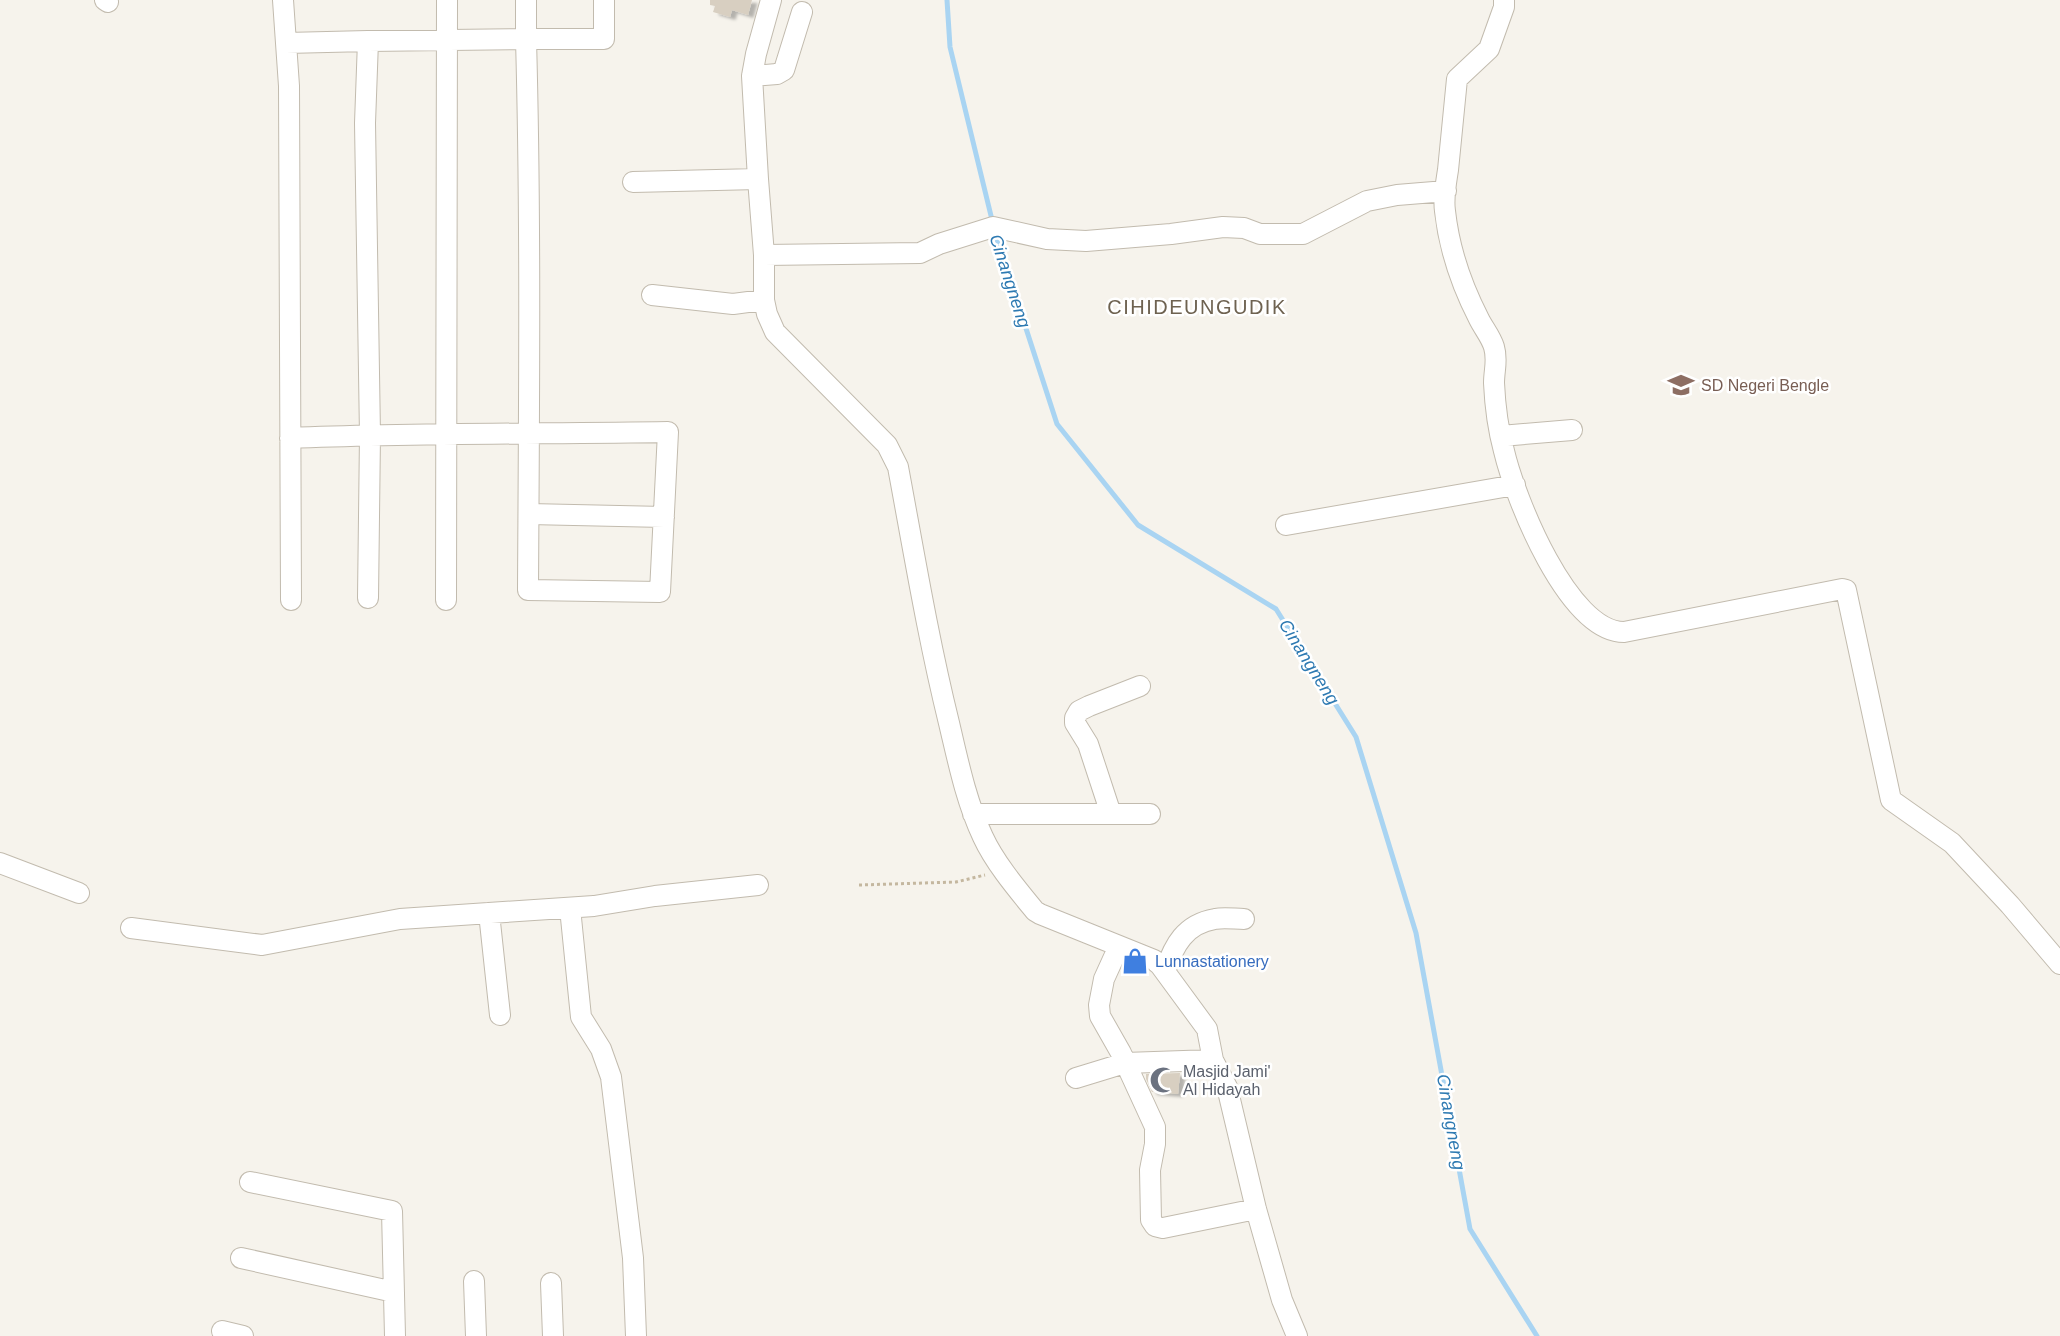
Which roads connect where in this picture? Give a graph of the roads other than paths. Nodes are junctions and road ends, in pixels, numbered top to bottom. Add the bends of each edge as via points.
1 (283, 0) edge
2 (447, 0) edge
3 (526, 0) edge
4 (604, 0) edge
5 (771, 0) edge
6 (1504, 0) edge
7 (802, 12) dead end
8 (526, 39) junction
9 (368, 40) junction
10 (448, 40) junction
11 (286, 43) junction
12 (752, 76) junction
13 (758, 179) junction
14 (633, 182) dead end
15 (1446, 191) junction
16 (764, 255) junction
17 (652, 295) dead end
18 (764, 300) junction
19 (1572, 430) dead end
20 (529, 434) junction
21 (370, 435) junction
22 (447, 435) junction
23 (1501, 436) junction
24 (290, 438) junction
25 (1515, 485) junction
26 (529, 514) junction
27 (664, 517) junction
28 (1286, 525) dead end
29 (368, 598) dead end
30 (291, 600) dead end
31 (447, 600) dead end
32 (1140, 686) dead end
33 (974, 814) junction
34 (1111, 814) junction
35 (1150, 814) dead end
36 (0, 863) edge
37 (758, 885) dead end
38 (80, 893) dead end
39 (570, 908) junction
40 (489, 913) junction
41 (1244, 919) dead end
42 (131, 928) dead end
43 (1119, 946) junction
44 (2060, 964) edge
45 (1165, 971) junction
46 (500, 1015) dead end
47 (1214, 1060) junction
48 (1125, 1063) junction
49 (1076, 1078) dead end
50 (250, 1182) dead end
51 (1256, 1209) junction
52 (240, 1257) dead end
53 (474, 1281) dead end
54 (551, 1283) dead end
55 (394, 1292) junction
56 (222, 1331) dead end
57 (243, 1336) edge
58 (396, 1336) edge
59 (476, 1336) edge
60 (553, 1336) edge
61 (636, 1336) edge
62 (1297, 1336) edge

1 - 11 street
2 - 10 street
3 - 8 street
4 - 8 street via 604,39
5 - 12 street
6 - 15 street via 1489,49 1457,80
7 - 12 street via 784,70
8 - 10 street
8 - 20 street via 530,168
9 - 10 street
9 - 11 street
9 - 21 street via 365,123
10 - 22 street
11 - 24 street
12 - 13 street
13 - 14 street
13 - 16 street
15 - 16 street via 1367,201 1303,234 1260,234 1223,227 1086,241 993,227 920,253
15 - 23 street via 1444,208 1453,256 1493,343
16 - 18 street
17 - 18 street via 733,304
18 - 33 street via 773,329 887,445 898,467 936,672
19 - 23 street
20 - 22 street
20 - 26 street
20 - 27 street via 668,432
21 - 22 street
21 - 24 street
21 - 29 street
22 - 31 street
23 - 25 street
24 - 30 street
25 - 28 street
25 - 44 street via 1546,561 1567,592 1592,618 1615,632 1846,590 1890,798 1952,843
26 - 27 street
26 - 27 street via 528,590 660,592
32 - 34 street via 1078,711 1075,718 1089,744
33 - 34 street
33 - 43 street via 1000,867 1035,911
34 - 35 street
36 - 38 street
37 - 39 street
39 - 40 street
39 - 61 street via 581,1017 601,1049 611,1077 633,1258
40 - 42 street via 400,919 262,945
40 - 46 street
41 - 45 street via 1215,919 1199,924 1178,940
43 - 45 street via 1154,960
43 - 48 street via 1104,979 1099,1005 1100,1016
45 - 47 street via 1207,1029
47 - 48 street
47 - 51 street via 1227,1087
48 - 49 street
48 - 51 street via 1155,1126 1150,1180 1151,1220 1155,1226 1163,1228
50 - 55 street via 392,1212
51 - 62 street via 1282,1300
52 - 55 street
53 - 59 street
54 - 60 street
55 - 58 street
56 - 57 street

